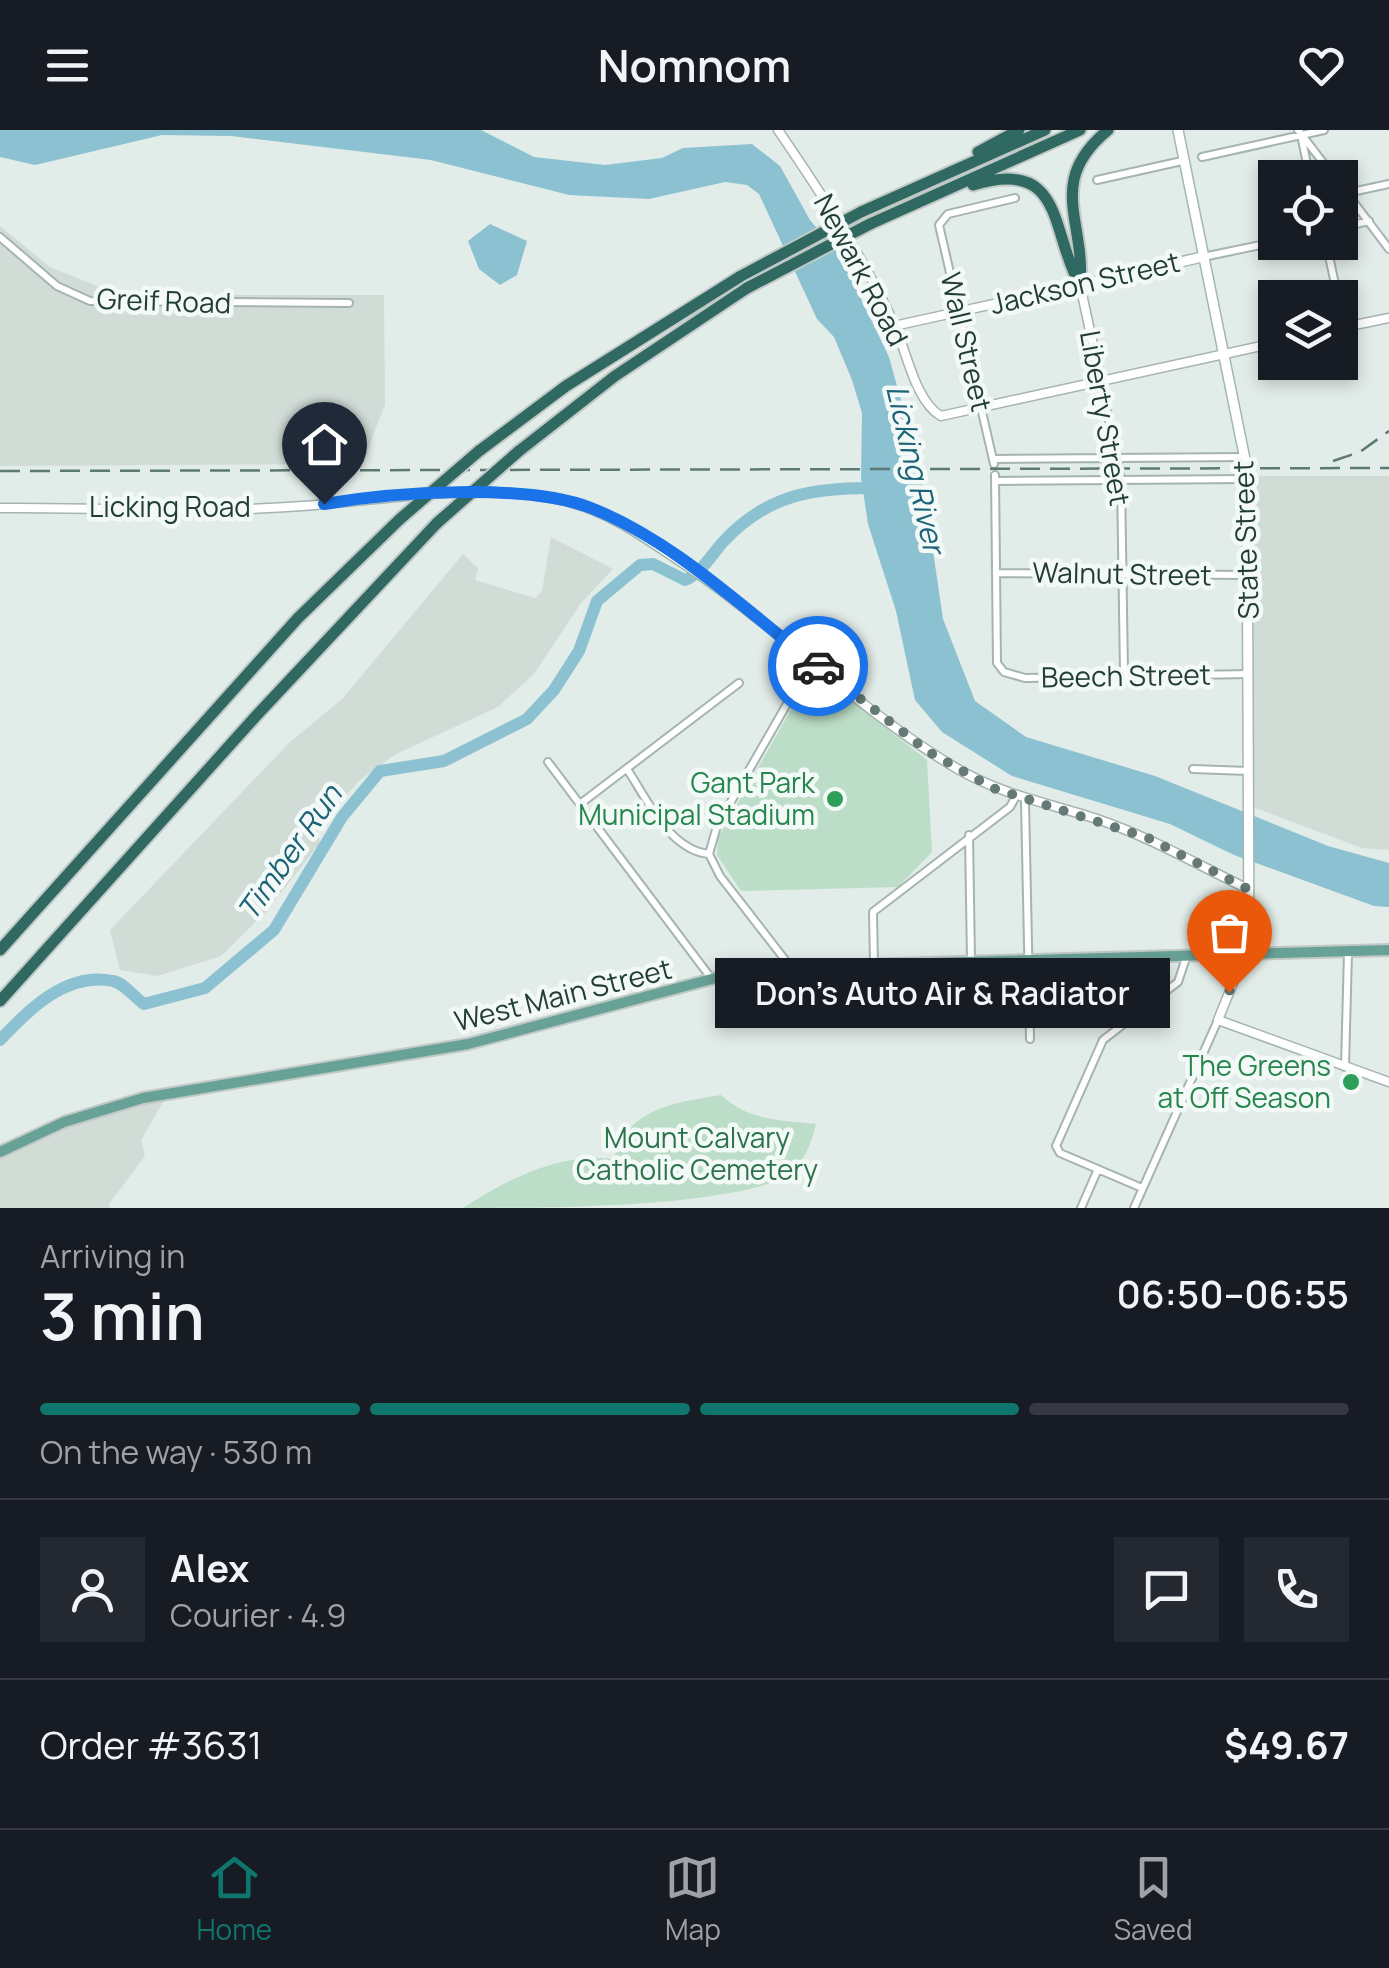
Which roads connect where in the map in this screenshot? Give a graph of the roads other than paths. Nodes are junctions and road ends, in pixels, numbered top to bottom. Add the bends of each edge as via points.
1 (778, 130) edge
2 (1019, 130) edge
3 (1045, 130) edge
4 (1080, 130) edge
5 (1108, 130) edge
6 (1178, 130) edge
7 (1324, 130) edge
8 (1300, 133) edge
9 (1202, 157) dead end
10 (1306, 160) edge
11 (1321, 160) edge
12 (1182, 161) junction
13 (933, 179) junction
14 (1098, 180) dead end
15 (1389, 184) edge
16 (1358, 192) edge
17 (944, 193) junction
18 (1015, 198) dead end
19 (1358, 207) edge
20 (1369, 222) junction
21 (1358, 224) edge
22 (0, 237) edge
23 (1258, 245) edge
24 (1389, 248) edge
25 (1202, 257) junction
26 (1080, 284) junction
27 (350, 303) dead end
28 (958, 312) junction
29 (1389, 318) edge
30 (1358, 325) edge
31 (894, 326) junction
32 (1258, 347) edge
33 (1224, 354) junction
34 (1101, 381) junction
35 (980, 408) junction
36 (1246, 457) junction
37 (1118, 458) junction
38 (1248, 479) junction
39 (1121, 480) junction
40 (0, 508) edge
41 (996, 573) junction
42 (1124, 574) junction
43 (1247, 575) junction
44 (811, 662) junction
45 (1124, 673) junction
46 (1249, 674) junction
47 (739, 683) dead end
48 (548, 762) dead end
49 (627, 768) junction
50 (1193, 770) dead end
51 (1248, 771) junction
52 (1015, 798) junction
53 (1025, 801) junction
54 (580, 804) junction
55 (969, 835) junction
56 (709, 854) junction
57 (1248, 885) junction
58 (0, 950) edge
59 (1389, 950) edge
60 (1348, 952) junction
61 (1244, 956) junction
62 (1186, 958) junction
63 (970, 962) junction
64 (1029, 962) junction
65 (874, 964) junction
66 (790, 966) junction
67 (712, 979) junction
68 (0, 1001) edge
69 (1030, 1017) junction
70 (1218, 1020) junction
71 (869, 1023) dead end
72 (1030, 1040) dead end
73 (1346, 1067) junction
74 (1389, 1082) edge
75 (0, 1152) edge
76 (1098, 1169) junction
77 (1142, 1188) junction
78 (1081, 1208) edge
79 (1134, 1208) edge

1 - 31 street, Newark Road via 849,240
2 - 13 highway
3 - 13 highway
4 - 17 highway
5 - 26 highway via 1072,181
6 - 12 main road, State Street
7 - 8 street
8 - 9 street
8 - 10 street
8 - 11 street
12 - 14 street
12 - 25 main road, State Street
13 - 58 highway, bridge via 741,276 605,360 479,452 298,618
15 - 16 street
17 - 26 highway via 1009,178 1034,187 1060,219
17 - 68 highway, bridge via 748,288 615,376 519,451 437,524
18 - 28 street, Wall Street via 939,219
19 - 20 street
20 - 21 street
20 - 24 street
22 - 27 street, Greif Road via 57,286 90,301
23 - 25 street, Jackson Street
25 - 26 main road, Jackson Street
25 - 33 main road, State Street
26 - 28 street, Jackson Street
26 - 34 street, Liberty Street
28 - 31 street, Jackson Street
28 - 35 street, Wall Street
29 - 30 street
31 - 35 street, Newark Road via 936,413
32 - 33 street
33 - 34 street
33 - 36 main road, State Street
34 - 35 street
34 - 37 street, Liberty Street
35 - 37 street, Wall Street via 994,462
36 - 37 street
36 - 38 main road, State Street
37 - 39 street, Liberty Street
38 - 39 street
38 - 43 main road, State Street
39 - 41 street via 995,478
39 - 42 street, Liberty Street
40 - 44 street, Licking Road via 285,507 395,495 530,495 590,508 627,526
41 - 42 street, Walnut Street
41 - 45 street, Beech Street via 997,662 1004,672 1025,678
42 - 43 street, Walnut Street
42 - 45 street, Liberty Street
43 - 46 main road, State Street
44 - 52 street, Licking Road via 929,752
44 - 56 street via 718,826
45 - 46 street, Beech Street
46 - 51 main road, State Street
47 - 49 street
48 - 54 street
49 - 54 street
49 - 56 street via 674,836
50 - 51 street
51 - 57 main road, State Street
52 - 53 street, Licking Road
52 - 55 street
53 - 57 street, Licking Road via 1096,818
53 - 64 street
54 - 67 street
55 - 63 street
55 - 65 street via 873,912
56 - 66 street
57 - 61 main road, State Street
59 - 60 main road, West Main Street
60 - 61 main road, West Main Street
60 - 73 street
61 - 62 main road, West Main Street
61 - 70 street
62 - 64 main road, West Main Street
62 - 76 street via 1178,982 1103,1040 1056,1150
63 - 64 main road, West Main Street
63 - 65 main road, West Main Street
64 - 69 street
65 - 66 main road, West Main Street
66 - 67 main road, West Main Street
67 - 75 main road, West Main Street via 468,1044 143,1098 64,1122
69 - 71 street
69 - 72 street
70 - 73 street
70 - 77 street
73 - 74 street
76 - 77 street
76 - 78 street
77 - 79 street

